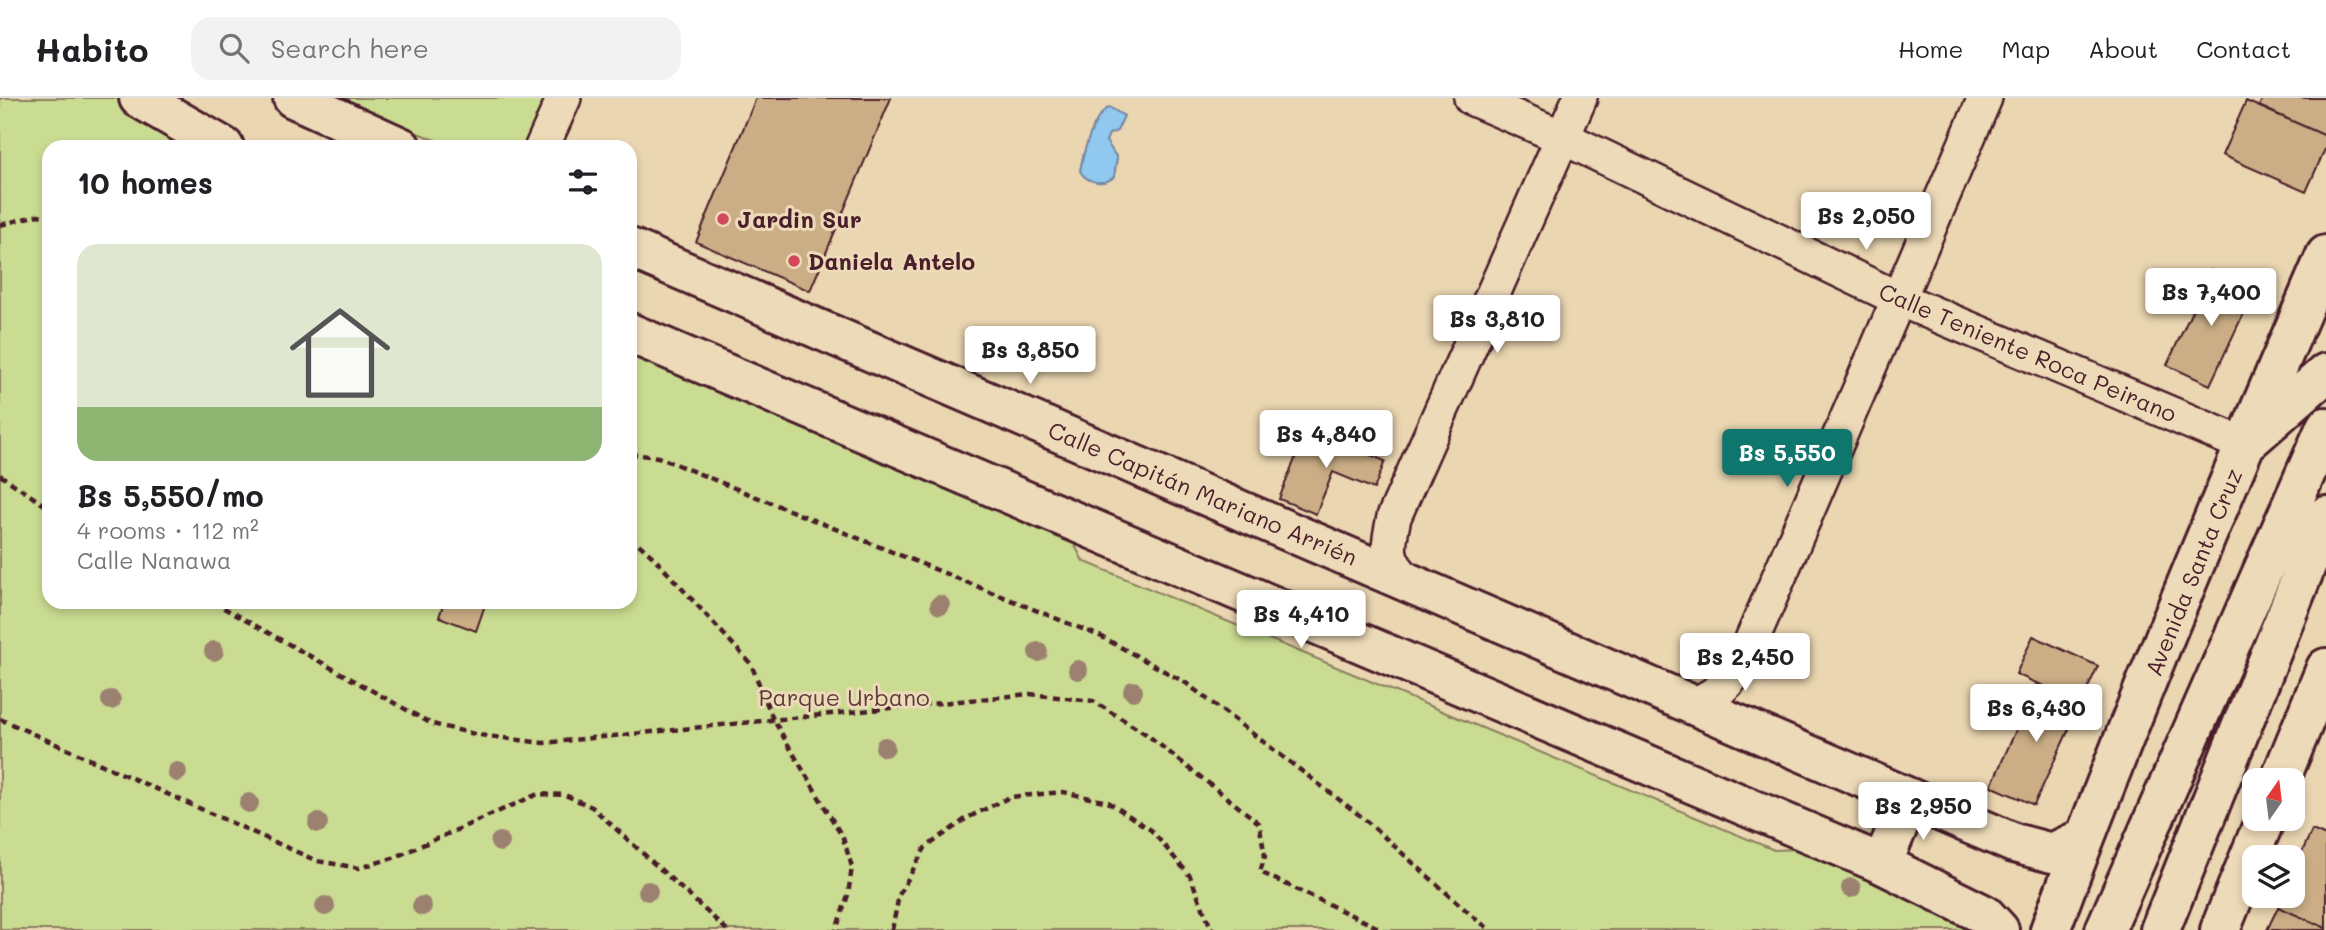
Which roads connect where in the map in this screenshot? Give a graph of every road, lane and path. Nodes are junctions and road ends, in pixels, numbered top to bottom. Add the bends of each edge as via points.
1 (139, 98) edge
2 (293, 98) edge
3 (564, 98) edge
4 (1471, 98) edge
5 (1580, 98) edge
6 (1985, 98) edge
7 (1564, 138) junction
8 (212, 140) edge
9 (386, 140) edge
10 (545, 140) edge
11 (42, 216) edge
12 (0, 226) edge
13 (637, 251) edge
14 (2326, 255) edge
15 (1899, 299) junction
16 (637, 336) edge
17 (2326, 373) edge
18 (2326, 427) edge
19 (2245, 445) junction
20 (637, 455) edge
21 (0, 475) edge
22 (42, 503) edge
23 (2326, 516) edge
24 (637, 542) edge
25 (2326, 542) edge
26 (2303, 572) junction
27 (1407, 580) junction
28 (226, 609) edge
29 (2326, 668) edge
30 (1694, 704) junction
31 (0, 719) edge
32 (773, 719) junction
33 (2285, 768) edge
34 (1910, 798) junction
35 (2260, 831) edge
36 (2084, 838) junction
37 (1882, 864) junction
38 (726, 930) edge
39 (836, 930) edge
40 (892, 930) edge
41 (1215, 930) edge
42 (1383, 930) edge
43 (1491, 930) edge
44 (1999, 930) edge
45 (2050, 930) edge
46 (2105, 930) edge
47 (2160, 930) edge
48 (2220, 930) edge

1 - 8 street
2 - 9 street
3 - 10 street
4 - 7 street, Calle Teniente Roca Peirano
5 - 7 street
6 - 15 street
7 - 15 street, Calle Teniente Roca Peirano
7 - 27 street via 1394,517 1388,544 1394,568
11 - 12 path
13 - 27 street, Calle Capitán Mariano Arrién
14 - 19 street, Avenida Santa Cruz
15 - 19 street, Calle Teniente Roca Peirano
15 - 30 street via 1738,668 1712,698
16 - 37 street
17 - 19 street
18 - 46 street
19 - 36 street, Avenida Santa Cruz
20 - 43 path via 658,457 1102,636 1138,656 1186,683 1362,817
21 - 22 path
23 - 26 street
24 - 32 path via 751,664
25 - 26 street
26 - 47 street
27 - 30 street, Calle Capitán Mariano Arrién
28 - 32 path via 432,724 479,735 543,743
29 - 33 street
30 - 34 street, Calle Capitán Mariano Arrién
31 - 38 path via 317,860 359,868 393,858 538,794 565,795 592,807
32 - 39 path via 843,838 852,867
32 - 42 path via 1030,694 1093,701 1146,734 1259,823 1265,856 1259,872
34 - 36 street, Calle Capitán Mariano Arrién via 2014,843 2052,853
34 - 37 street
35 - 48 street
36 - 45 street, Avenida Santa Cruz
37 - 44 street via 1985,915
40 - 41 path via 900,895 925,848 967,818 1010,797 1063,792 1108,803 1151,830 1190,876

